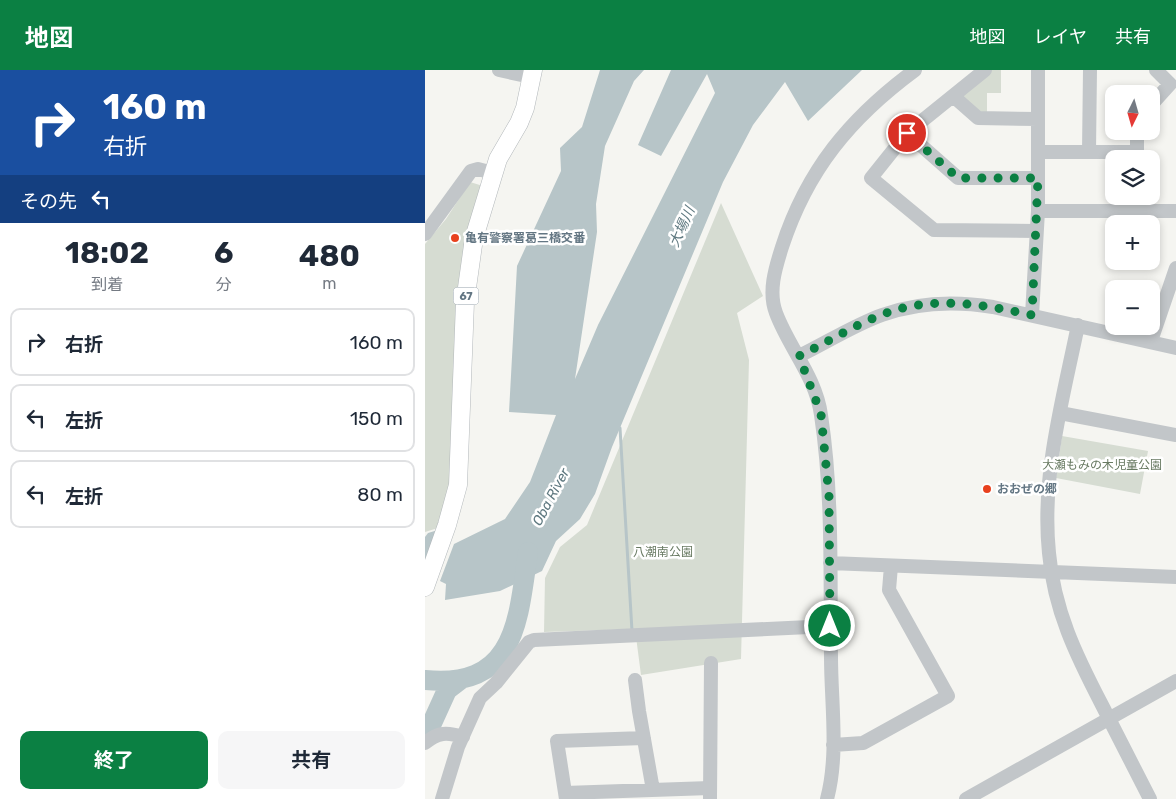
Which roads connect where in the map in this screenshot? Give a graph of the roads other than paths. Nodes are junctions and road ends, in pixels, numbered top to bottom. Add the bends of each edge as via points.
1 (499, 70) edge
2 (915, 70) edge
3 (985, 70) edge
4 (1038, 70) edge
5 (1090, 70) edge
6 (1155, 70) edge
7 (529, 72) edge
8 (1160, 95) edge
9 (953, 96) junction
10 (1038, 119) junction
11 (907, 133) junction
12 (1038, 152) junction
13 (1089, 152) junction
14 (1105, 153) edge
15 (493, 173) junction
16 (1038, 178) junction
17 (1112, 205) edge
18 (1147, 205) edge
19 (1037, 211) junction
20 (1176, 211) edge
21 (1036, 231) junction
22 (425, 234) edge
23 (1176, 268) edge
24 (1032, 315) junction
25 (1078, 325) junction
26 (1151, 341) junction
27 (1176, 348) edge
28 (799, 356) junction
29 (1060, 413) junction
30 (1176, 435) edge
31 (830, 562) junction
32 (891, 566) junction
33 (1051, 571) junction
34 (1176, 577) edge
35 (426, 585) edge
36 (830, 626) junction
37 (711, 662) dead end
38 (635, 680) dead end
39 (1176, 681) edge
40 (1109, 718) junction
41 (463, 737) junction
42 (644, 738) junction
43 (425, 743) edge
44 (833, 744) junction
45 (653, 790) junction
46 (710, 793) edge
47 (565, 796) edge
48 (443, 799) edge
49 (827, 799) edge
50 (968, 799) edge
51 (1150, 799) edge

1 - 7 street
2 - 28 street via 848,130 798,202 777,263 772,294 776,313
3 - 9 street
4 - 10 street
5 - 13 street
6 - 8 street via 1170,84
7 - 15 main road, 67 via 528,98 519,124
9 - 10 street via 978,118
9 - 11 street
10 - 12 street
11 - 16 street via 958,178
11 - 21 street via 871,178 934,230
12 - 13 street
12 - 16 street
13 - 14 street
15 - 22 street via 478,169 471,171
15 - 35 main road, 67 via 469,266 458,485
16 - 19 street
17 - 19 street
18 - 20 street
19 - 21 street
21 - 24 street
23 - 26 street
24 - 25 street
24 - 28 street via 967,303 927,305 882,315
25 - 26 street
25 - 29 street
26 - 27 street
28 - 31 street via 821,414 829,496
29 - 30 street
29 - 33 street via 1048,497
31 - 32 street
31 - 36 street
32 - 33 street
32 - 44 street via 889,590 948,696 863,742
33 - 34 street
33 - 40 street via 1075,652
36 - 41 street via 534,640 480,698
36 - 44 street
37 - 46 street
38 - 42 street
39 - 40 street
40 - 50 street
40 - 51 street
41 - 43 street via 448,732
41 - 48 street
42 - 45 street
42 - 47 street via 557,741
44 - 49 street via 832,780
45 - 46 street
45 - 47 street

